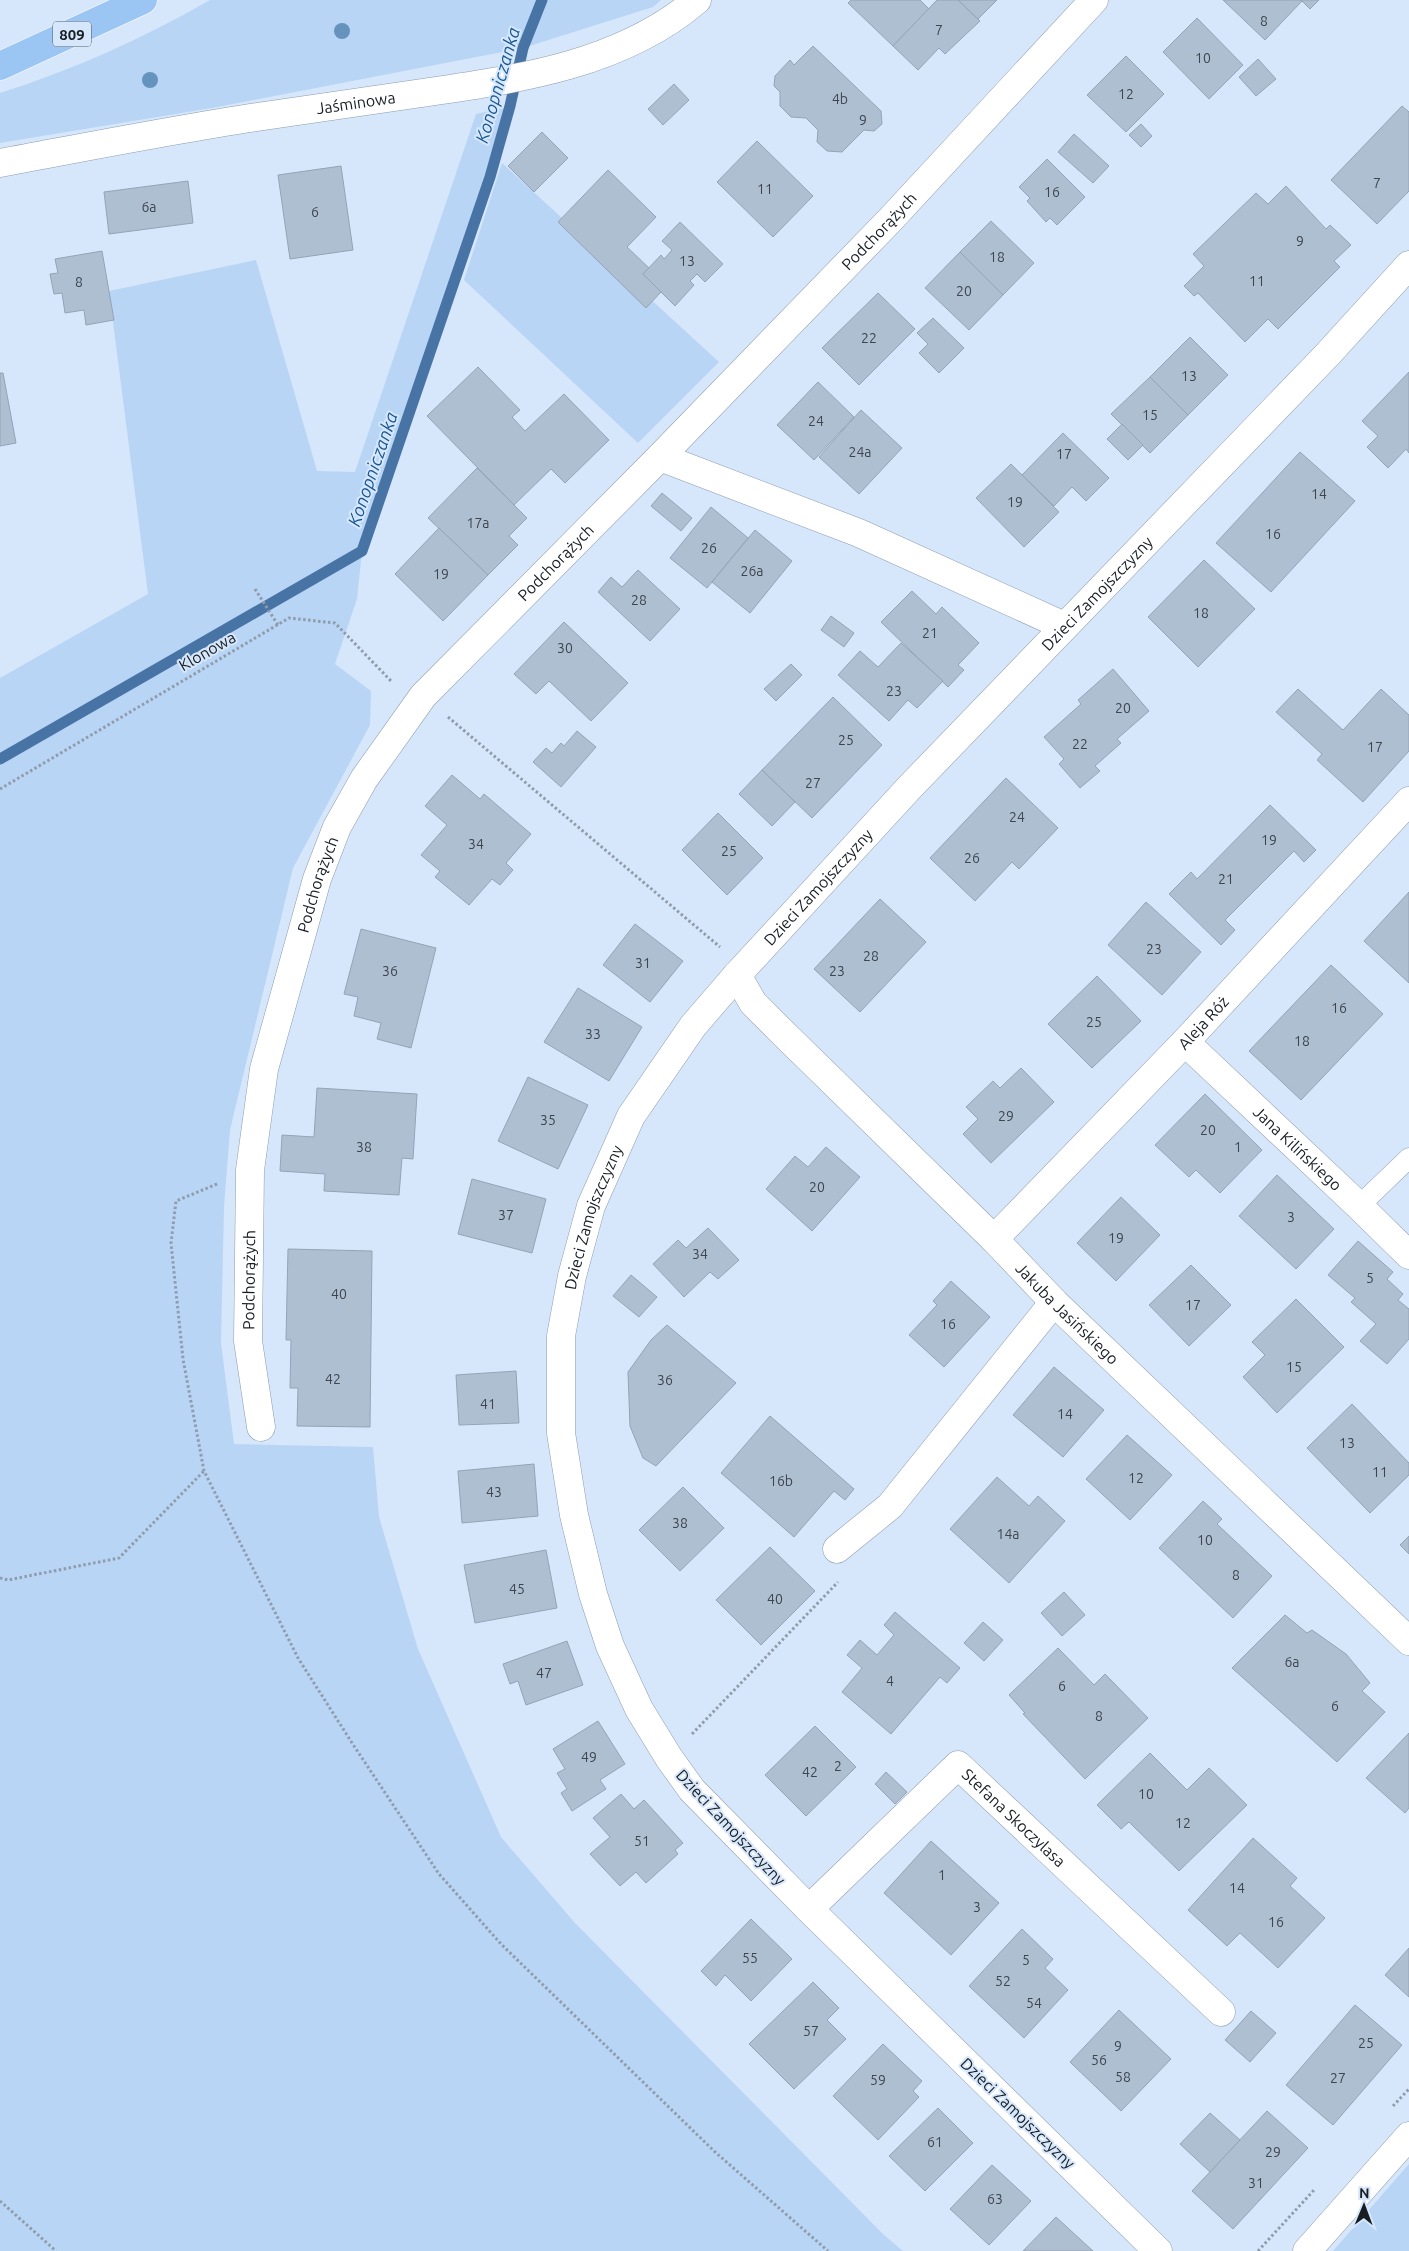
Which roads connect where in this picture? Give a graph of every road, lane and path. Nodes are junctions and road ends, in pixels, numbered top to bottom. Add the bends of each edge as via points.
1 (143, 0) edge
2 (697, 0) edge
3 (1094, 0) edge
4 (0, 66) edge
5 (0, 163) edge
6 (1409, 265) edge
7 (660, 457) junction
8 (255, 589) dead end
9 (278, 625) junction
10 (1064, 626) junction
11 (419, 701) junction
12 (0, 789) edge
13 (1409, 801) edge
14 (737, 975) junction
15 (1185, 1042) junction
16 (1409, 1158) edge
17 (250, 1170) junction
18 (1359, 1206) junction
19 (994, 1239) junction
20 (1409, 1255) edge
21 (1054, 1302) junction
22 (261, 1428) dead end
23 (204, 1471) junction
24 (837, 1549) joint
25 (0, 1578) edge
26 (1409, 1642) edge
27 (669, 1758) junction
28 (809, 1909) junction
29 (1221, 2012) dead end
30 (1409, 2136) edge
31 (0, 2201) edge
32 (56, 2251) edge
33 (828, 2251) edge
34 (1158, 2251) edge
35 (1307, 2251) edge

1 - 4 main road, 809
2 - 5 street, Jaśminowa via 648,35 565,67 467,87 255,118
3 - 7 street, Podchorążych via 890,220
6 - 10 street, Dzieci Zamojszczyzny via 1328,354
7 - 10 street via 859,533
7 - 11 street, Podchorążych
8 - 9 path
9 - 11 path, Klonowa via 290,618 334,623
9 - 12 path, Klonowa
10 - 14 street, Dzieci Zamojszczyzny
11 - 14 path, Klonowa via 722,948
11 - 17 street, Podchorążych via 364,779 338,827 317,879 264,1069
13 - 15 street, Aleja Róż
14 - 19 street, Jakuba Jasińskiego via 753,1003
14 - 27 street, Dzieci Zamojszczyzny via 693,1026 631,1116 591,1206 572,1276 561,1336 561,1433 574,1515 593,1594 610,1646 630,1691
15 - 18 street, Jana Kilińskiego
15 - 19 street, Aleja Róż
16 - 18 lane
17 - 22 street, Podchorążych via 248,1341
17 - 23 path via 176,1201 171,1243 184,1359
18 - 20 street, Jana Kilińskiego
19 - 21 street, Jakuba Jasińskiego
21 - 24 street via 890,1506
21 - 26 street, Jakuba Jasińskiego
23 - 25 path via 119,1558 8,1580
23 - 33 path via 298,1658 439,1874 501,1944 631,2072 714,2151
24 - 27 path via 838,1582
27 - 28 street, Dzieci Zamojszczyzny via 692,1790
28 - 29 street, Stefana Skoczylasa via 958,1765
28 - 34 street, Dzieci Zamojszczyzny
30 - 35 street
31 - 32 path

